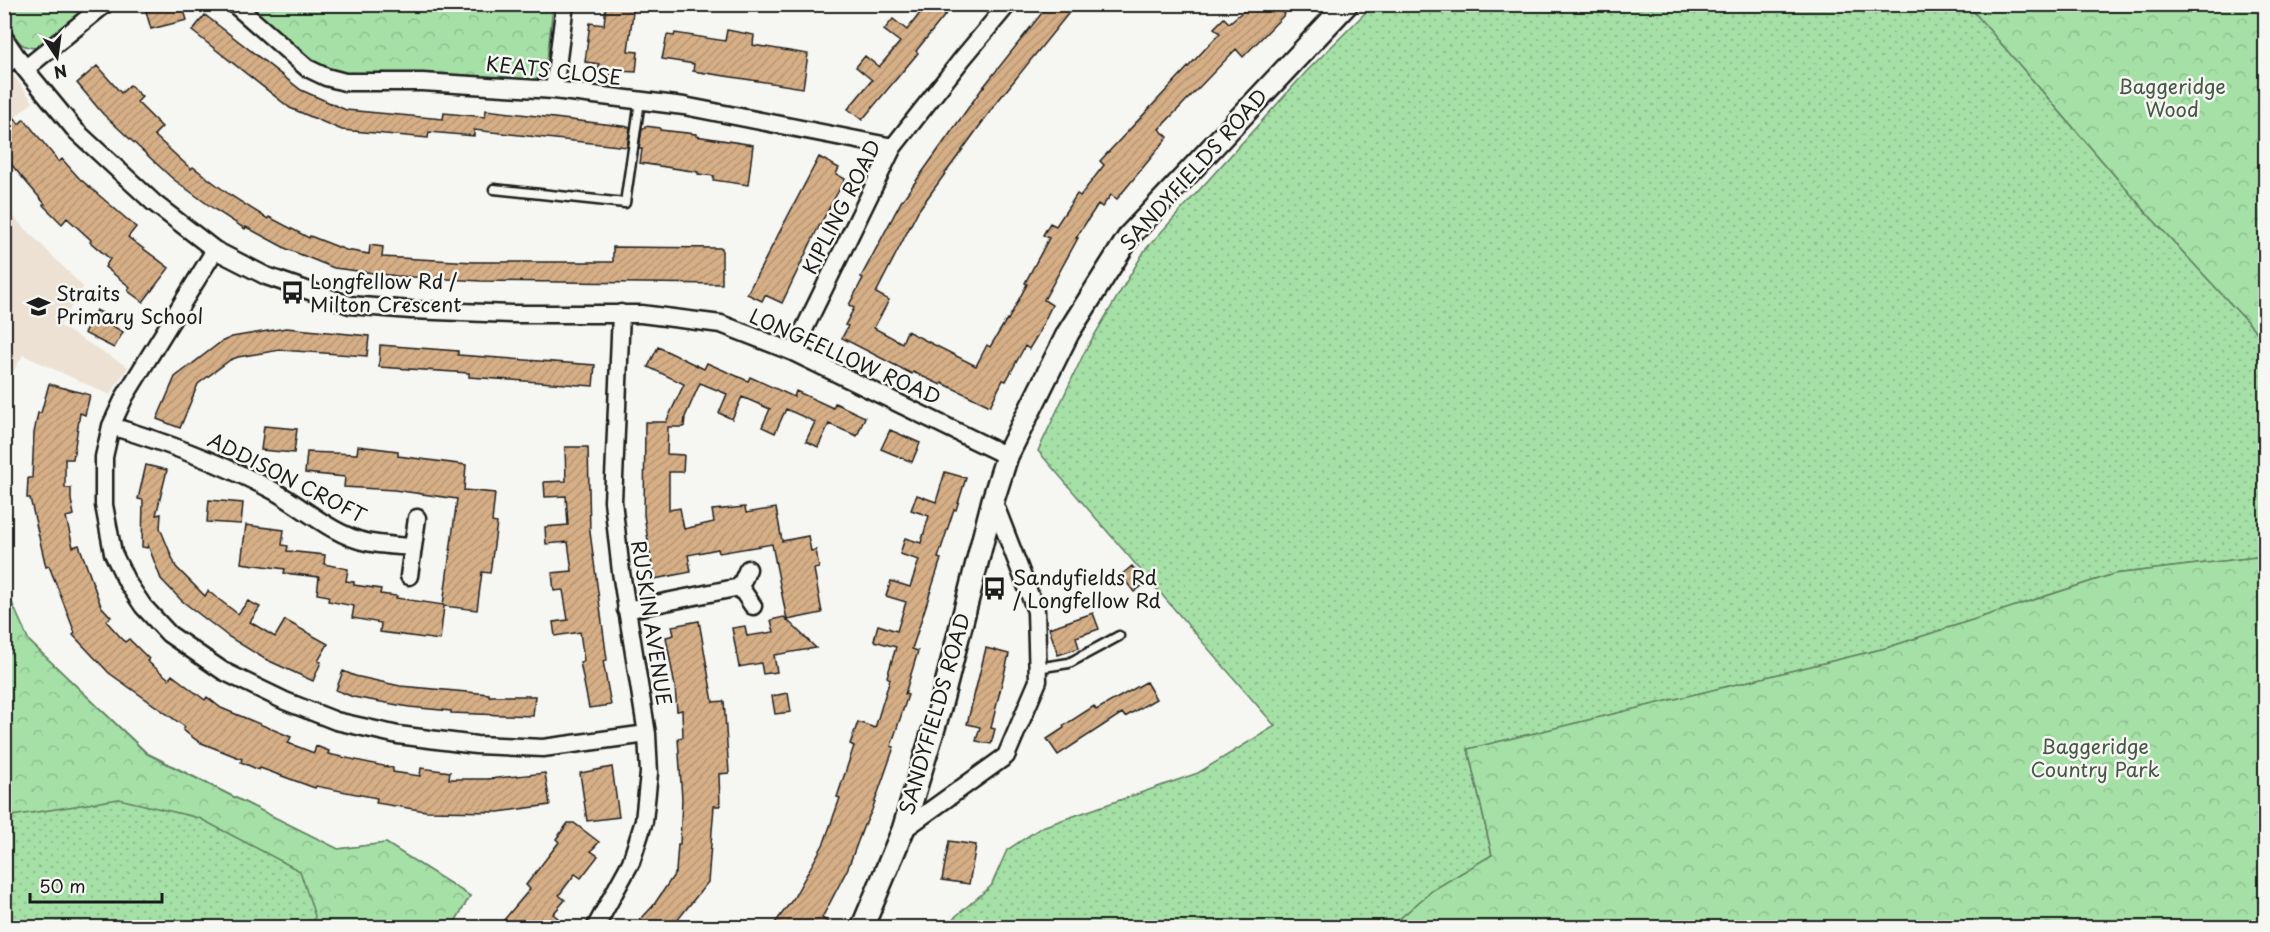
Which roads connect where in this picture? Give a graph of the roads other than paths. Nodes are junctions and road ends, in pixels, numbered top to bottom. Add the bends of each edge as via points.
1 (105, 4) edge
2 (234, 4) edge
3 (566, 4) edge
4 (1008, 4) edge
5 (1347, 4) edge
6 (4, 38) edge
7 (22, 64) junction
8 (4, 72) edge
9 (554, 90) junction
10 (640, 101) junction
11 (893, 147) junction
12 (494, 189) dead end
13 (215, 250) junction
14 (621, 313) junction
15 (793, 352) junction
16 (111, 426) junction
17 (1007, 456) junction
18 (993, 500) junction
19 (417, 518) dead end
20 (412, 548) junction
21 (748, 569) dead end
22 (409, 576) dead end
23 (740, 587) junction
24 (753, 606) dead end
25 (626, 610) junction
26 (1119, 636) dead end
27 (1037, 668) junction
28 (647, 734) junction
29 (903, 830) junction
30 (595, 927) edge
31 (862, 927) edge

1 - 7 street
2 - 9 street, KEATS CLOSE via 307,68 326,77 345,82
3 - 9 street
4 - 11 street, KIPLING ROAD
5 - 17 street, SANDYFIELDS ROAD via 1130,235 1068,333
6 - 7 street, LONGFELLOW ROAD
7 - 8 lane
7 - 13 street, LONGFELLOW ROAD via 76,131 154,203
9 - 10 street, KEATS CLOSE
10 - 11 street, KEATS CLOSE
10 - 12 lane via 625,203
11 - 15 street, KIPLING ROAD
13 - 14 street, LONGFELLOW ROAD via 266,276 350,304 511,314
13 - 16 street via 125,396
14 - 15 street, LONGFELLOW ROAD via 721,324
14 - 25 street, RUSKIN AVENUE via 613,501
15 - 17 street, LONGFELLOW ROAD
16 - 20 street, ADDISON CROFT via 204,457 274,491 347,535 366,542
16 - 28 street via 103,485 113,553 142,606 169,634 223,671 336,721 398,735 543,748
17 - 18 street, SANDYFIELDS ROAD
18 - 27 street via 1036,611
18 - 29 street, SANDYFIELDS ROAD via 940,708
19 - 20 street
20 - 22 street
21 - 23 street
23 - 24 street
23 - 25 street
25 - 28 street, RUSKIN AVENUE
26 - 27 lane via 1069,663
27 - 29 street via 1038,681 1006,756
28 - 30 street, RUSKIN AVENUE via 649,773 644,821 632,861
29 - 31 street, SANDYFIELDS ROAD

